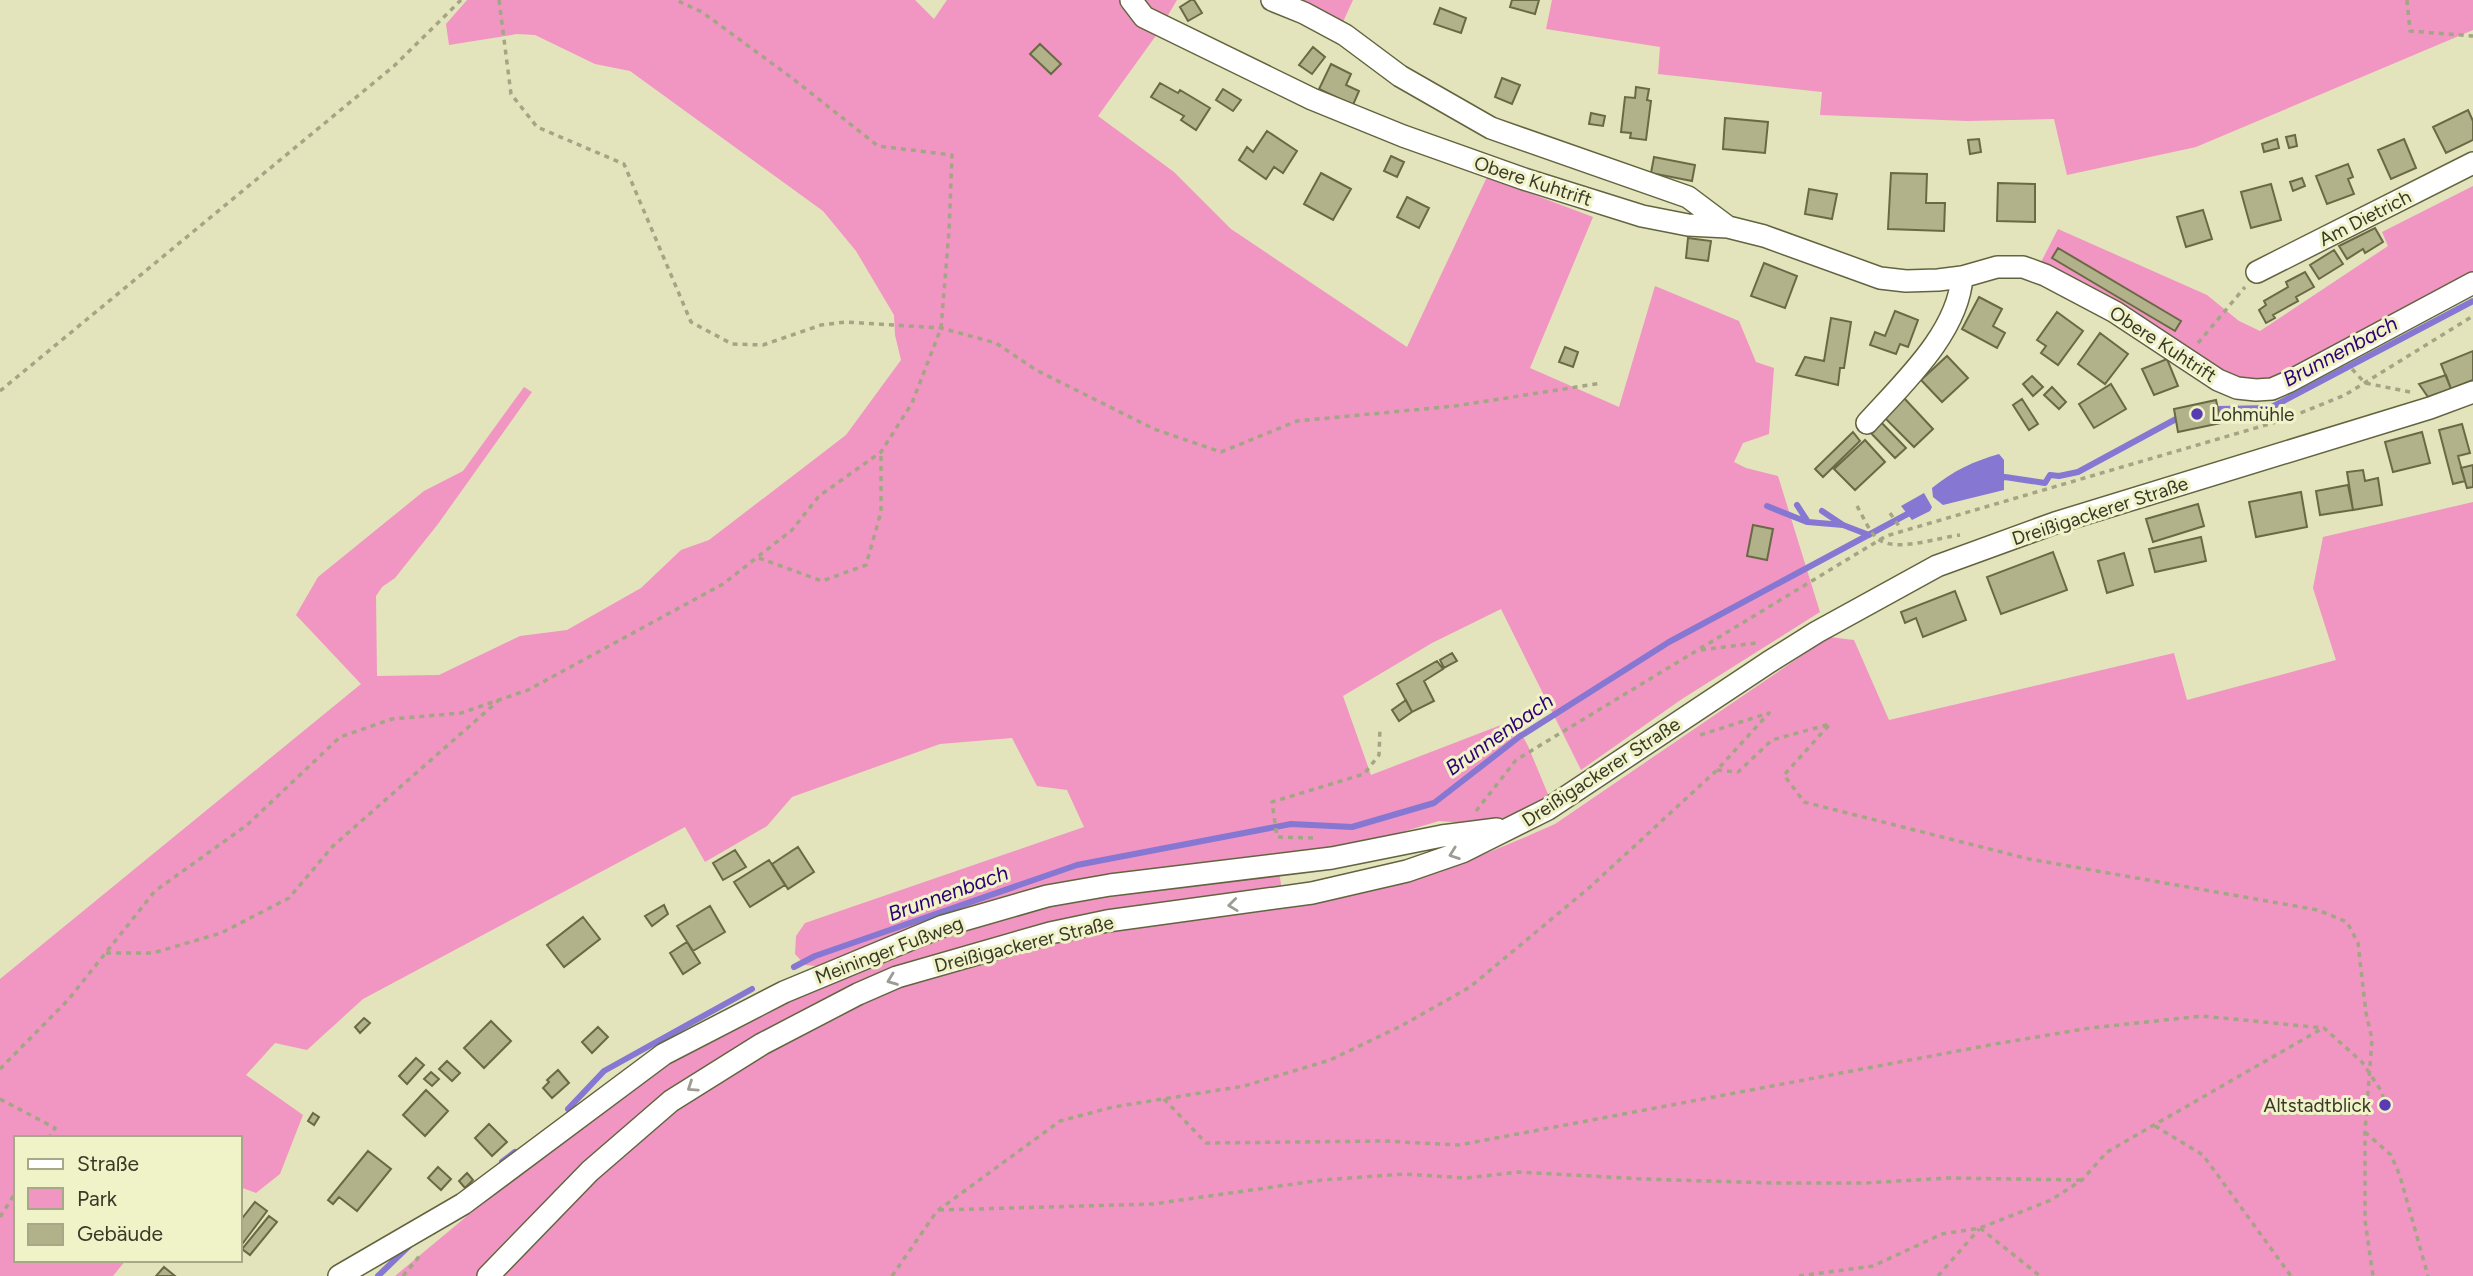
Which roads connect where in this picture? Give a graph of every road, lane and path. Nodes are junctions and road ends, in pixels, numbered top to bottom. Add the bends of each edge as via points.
1 (461, 0) edge
2 (499, 0) edge
3 (676, 0) edge
4 (1131, 0) edge
5 (1272, 0) edge
6 (2407, 0) edge
7 (2473, 36) edge
8 (2473, 163) edge
9 (1728, 227) junction
10 (2258, 272) joint
11 (1962, 277) junction
12 (2473, 283) edge
13 (2473, 316) edge
14 (941, 328) junction
15 (2185, 359) junction
16 (2354, 372) dead end
17 (1602, 383) dead end
18 (2365, 383) junction
19 (0, 391) edge
20 (2473, 392) edge
21 (2430, 408) junction
22 (1867, 423) dead end
23 (881, 452) junction
24 (1857, 506) dead end
25 (1890, 513) dead end
26 (1901, 529) junction
27 (1962, 534) dead end
28 (1879, 539) junction
29 (757, 557) junction
30 (1699, 650) junction
31 (1751, 652) dead end
32 (499, 700) junction
33 (1380, 728) dead end
34 (1695, 737) dead end
35 (1717, 770) junction
36 (1478, 807) dead end
37 (1517, 827) junction
38 (1277, 837) dead end
39 (106, 953) junction
40 (2324, 1028) junction
41 (0, 1069) edge
42 (2370, 1075) junction
43 (0, 1099) edge
44 (1164, 1099) junction
45 (2382, 1112) dead end
46 (2155, 1126) junction
47 (2365, 1132) junction
48 (50, 1136) edge
49 (2082, 1180) junction
50 (14, 1195) edge
51 (937, 1210) junction
52 (0, 1217) edge
53 (1980, 1227) junction
54 (339, 1276) edge
55 (488, 1276) edge
56 (892, 1276) edge
57 (1799, 1276) edge
58 (1938, 1276) edge
59 (2040, 1276) edge
60 (2291, 1276) edge
61 (2373, 1276) edge
62 (2428, 1276) edge

1 - 19 path via 394,66
2 - 14 path via 511,94 537,127 624,164 691,322 732,344 764,345 821,325 846,322
3 - 14 path via 702,12 878,146 952,155
4 - 9 street, Obere Kuhtrift via 1144,17 1312,99 1403,136 1642,216
5 - 9 street via 1345,35 1400,76 1491,128 1688,197
6 - 7 path via 2410,32
8 - 10 street, Am Dietrich
9 - 11 street, Obere Kuhtrift via 1880,278
10 - 15 path
11 - 15 street, Obere Kuhtrift via 1997,267 2023,267 2045,275 2115,312
11 - 22 street via 1956,305 1922,362
12 - 15 street, Obere Kuhtrift via 2272,389 2237,388
13 - 18 path
14 - 17 path via 996,344 1036,370 1154,429 1221,452 1297,421 1455,406
14 - 23 path via 912,403
16 - 18 path
18 - 21 path via 2419,394
18 - 26 path via 2283,420
20 - 21 street, Dreißigackerer Straße
21 - 37 street, Dreißigackerer Straße via 2055,523 1937,566 1769,662
23 - 29 path via 819,496 792,530
23 - 29 path via 881,512 866,565 822,581
24 - 28 path
25 - 26 path
26 - 28 path
27 - 28 path via 1903,545
28 - 30 path
29 - 32 path via 723,584 528,690
30 - 31 path via 1756,643
30 - 36 path via 1516,760
32 - 39 path via 333,846 289,898 221,933 153,953
32 - 39 path via 461,713 391,719 340,737 247,825 155,891
33 - 38 path via 1378,755 1364,774 1272,802
34 - 35 path via 1769,713
35 - 42 path via 1738,772 1772,740 1830,724 1784,775 1804,802 2029,859 2318,910 2347,922 2361,962 2372,1039
35 - 44 path via 1590,887 1470,987 1330,1060 1244,1086
37 - 54 street, Meininger Fußweg via 1442,836 1332,858 1097,887 1047,896 943,926 784,992 664,1054 463,1204
37 -> 55 street, Dreißigackerer Straße via 1462,852 1356,884 1050,933 897,977 858,993 761,1044 671,1101 590,1171
39 - 41 path via 68,1000
40 - 42 path
40 - 44 path via 2202,1016 2090,1028 1459,1145 1206,1143
40 - 46 path
42 - 45 path via 2382,1092
42 - 47 path
43 - 48 path via 55,1128
44 - 51 path via 1060,1121
46 - 49 path via 2107,1152
46 - 60 path via 2203,1155
47 - 61 path via 2365,1220
47 - 62 path via 2391,1155
49 - 51 path via 1772,1183 1519,1172 1466,1178 1404,1174 1322,1180 1153,1204
49 - 53 path via 2051,1200
50 - 52 path
51 - 56 path
53 - 57 path via 1942,1234 1873,1266
53 - 58 path
53 - 59 path

